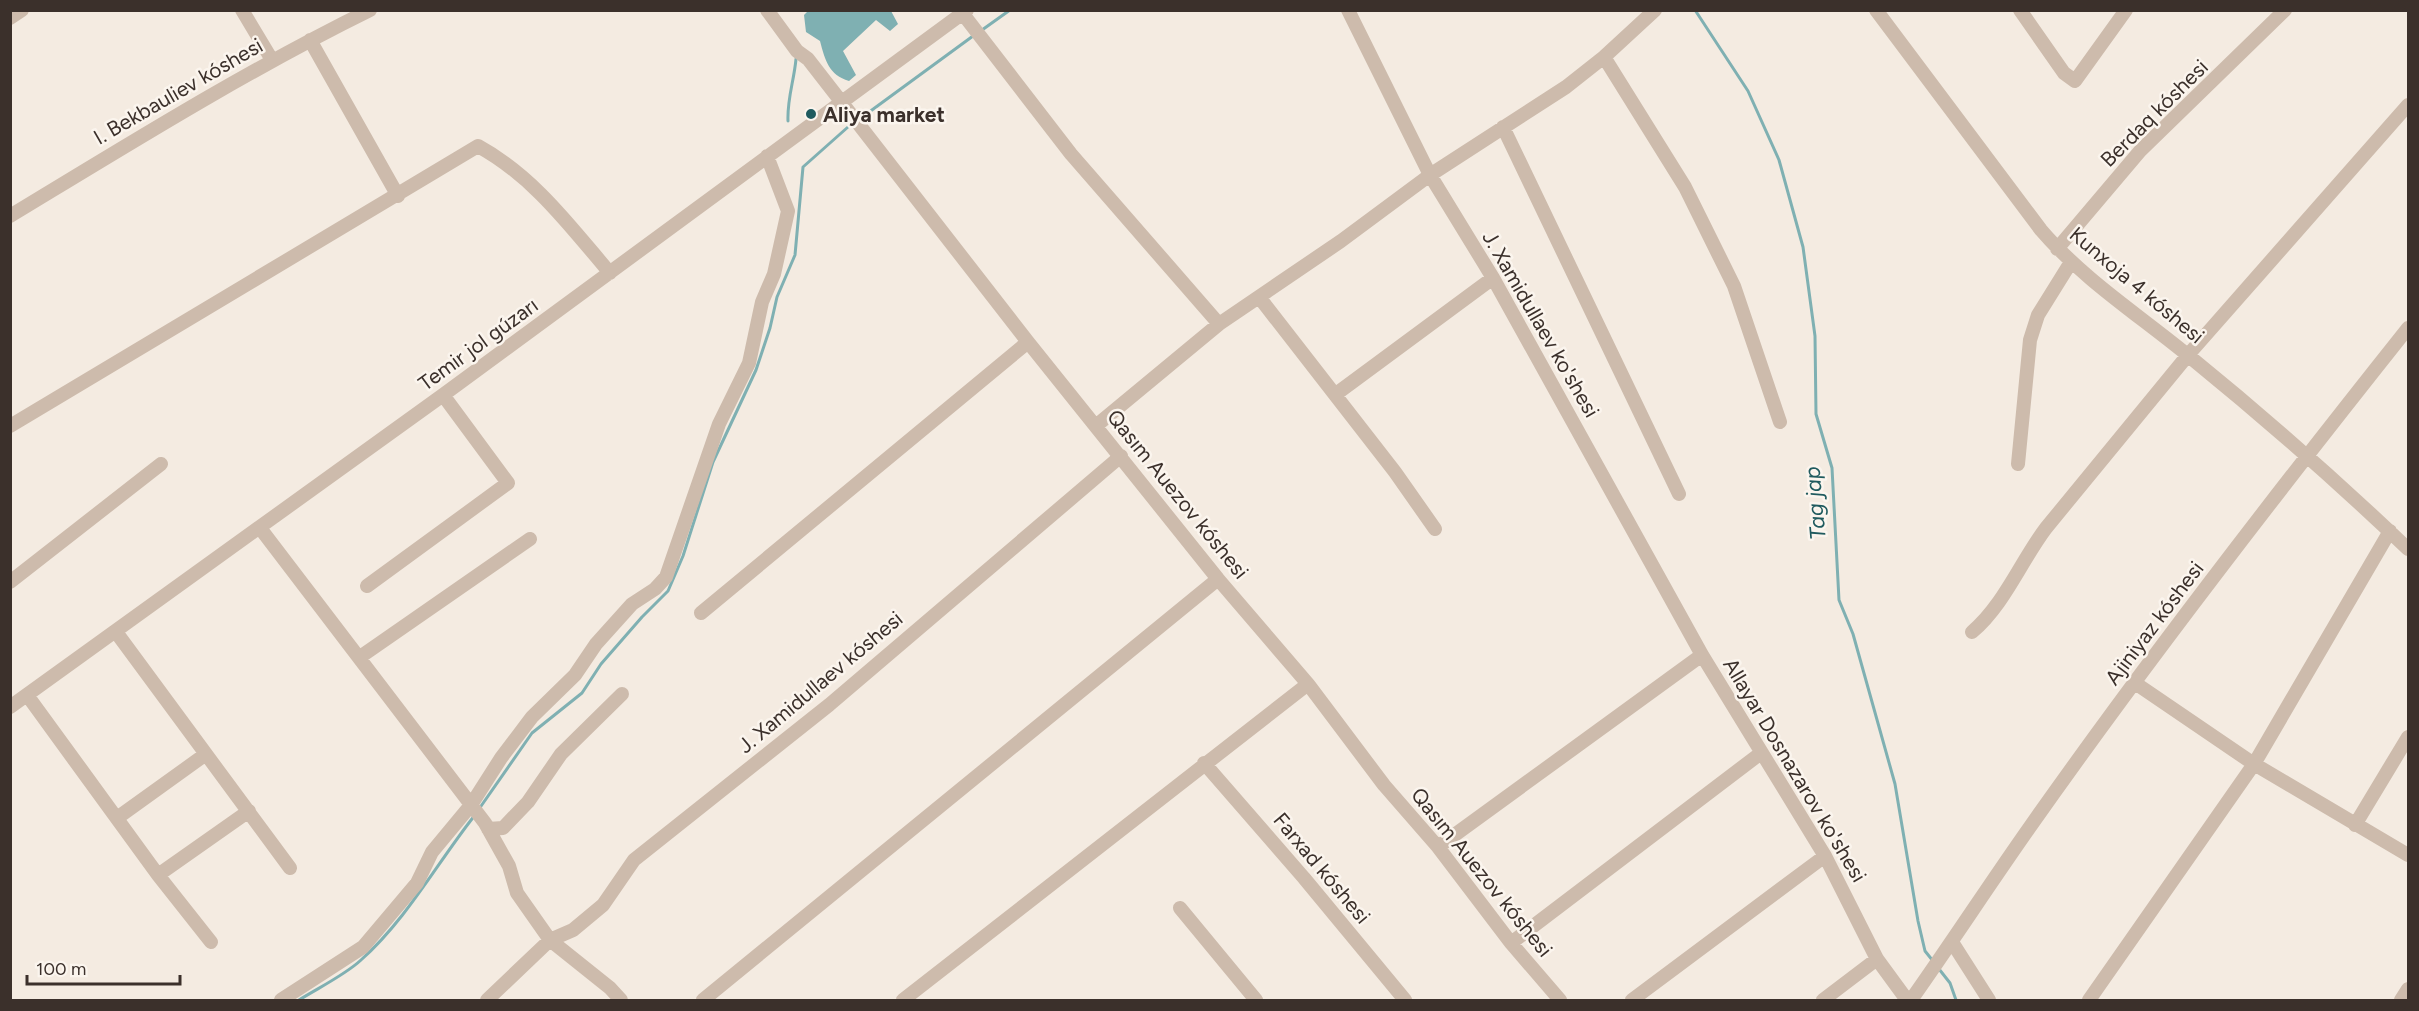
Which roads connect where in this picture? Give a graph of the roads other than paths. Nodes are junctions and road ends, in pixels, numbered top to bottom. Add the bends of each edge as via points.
1 (22, 10) edge
2 (242, 10) edge
3 (370, 10) edge
4 (767, 10) edge
5 (1348, 10) edge
6 (1655, 10) edge
7 (1876, 10) edge
8 (2020, 10) edge
9 (2126, 10) edge
10 (2285, 10) edge
11 (965, 12) edge
12 (10, 18) edge
13 (310, 40) junction
14 (1604, 57) junction
15 (272, 60) junction
16 (840, 103) junction
17 (2409, 105) edge
18 (1503, 127) junction
19 (768, 156) junction
20 (1430, 175) junction
21 (398, 196) junction
22 (10, 216) edge
23 (2057, 249) junction
24 (2071, 262) junction
25 (610, 273) junction
26 (1493, 278) junction
27 (1259, 297) junction
28 (1219, 324) junction
29 (2409, 328) edge
30 (1028, 342) junction
31 (2188, 355) junction
32 (1335, 394) junction
33 (443, 395) junction
34 (1780, 422) dead end
35 (10, 426) edge
36 (1097, 426) junction
37 (2307, 455) junction
38 (1121, 456) junction
39 (161, 464) dead end
40 (2018, 464) dead end
41 (1679, 494) dead end
42 (260, 528) junction
43 (1435, 529) dead end
44 (2390, 531) junction
45 (530, 539) dead end
46 (2409, 549) edge
47 (1218, 579) junction
48 (10, 582) edge
49 (367, 586) dead end
50 (701, 613) dead end
51 (116, 632) junction
52 (1972, 632) dead end
53 (1702, 655) junction
54 (360, 657) junction
55 (2135, 683) junction
56 (1308, 684) junction
57 (622, 694) dead end
58 (27, 695) junction
59 (10, 707) edge
60 (2409, 737) edge
61 (1761, 753) junction
62 (206, 754) junction
63 (1204, 763) junction
64 (2254, 764) junction
65 (471, 805) junction
66 (249, 811) junction
67 (117, 818) junction
68 (2355, 825) junction
69 (487, 826) junction
70 (1438, 847) junction
71 (1825, 855) junction
72 (2409, 855) edge
73 (290, 868) dead end
74 (158, 875) junction
75 (1180, 908) dead end
76 (550, 940) junction
77 (211, 942) dead end
78 (1511, 944) junction
79 (1948, 947) junction
80 (1877, 959) junction
81 (2409, 989) edge
82 (281, 1000) edge
83 (487, 1000) edge
84 (621, 1000) edge
85 (703, 1000) edge
86 (903, 1000) edge
87 (1256, 1000) edge
88 (1405, 1000) edge
89 (1560, 1000) edge
90 (1632, 1000) edge
91 (1823, 1000) edge
92 (1909, 1000) edge
93 (1989, 1000) edge
94 (2089, 1000) edge
95 (2401, 1000) edge

1 - 12 street
2 - 15 street
3 - 13 street, I. Bekbauliev kóshesi
4 - 16 street, Qasım Auezov kóshesi
5 - 20 street, J. Xamidullaev ko'shesi
6 - 14 street
7 - 23 street, Kunxoja 4 kóshesi
8 - 9 street via 2064,73 2075,81
10 - 23 street, Berdaq kóshesi via 2140,151
11 - 16 street, Temir jol gúzarı
11 - 28 street via 1071,154
13 - 15 street, I. Bekbauliev kóshesi
13 - 21 street
14 - 18 street via 1566,87
14 - 34 street via 1685,187 1734,286
15 - 22 street, I. Bekbauliev kóshesi
16 - 19 street, Temir jol gúzarı
16 - 30 street, Qasım Auezov kóshesi
17 - 31 street
18 - 20 street
18 - 41 street, J. Xamidullaev ko'shesi
19 - 25 street, Temir jol gúzarı
19 - 65 street via 788,211 774,274 762,302 749,363 719,424 666,577 632,603 575,675 532,717
20 - 26 street, J. Xamidullaev ko'shesi
20 - 27 street
21 - 25 street via 478,146 501,158 541,192
21 - 35 street
23 - 24 street, Kunxoja 4 kóshesi
24 - 31 street, Kunxoja 4 kóshesi
24 - 40 street via 2038,315 2030,340
25 - 33 street, Temir jol gúzarı
26 - 32 street
26 - 53 street, J. Xamidullaev ko'shesi
27 - 28 street
27 - 32 street
28 - 36 street
29 - 37 street, Ajiniyaz kóshesi
30 - 36 street, Qasım Auezov kóshesi
30 - 50 street
31 - 37 street, Kunxoja 4 kóshesi
31 - 52 street via 2046,528 1987,619
32 - 43 street
33 - 42 street, Temir jol gúzarı
33 - 49 street via 508,483
36 - 38 street, Qasım Auezov kóshesi
37 - 44 street, Kunxoja 4 kóshesi
37 - 55 street, Ajiniyaz kóshesi
38 - 47 street, Qasım Auezov kóshesi
38 - 76 street, J. Xamidullaev kóshesi via 829,705 634,860 596,911 573,930
39 - 48 street
42 - 51 street, Temir jol gúzarı
42 - 54 street
44 - 46 street, Kunxoja 4 kóshesi
44 - 64 street
45 - 54 street
47 - 56 street, Qasım Auezov kóshesi
47 - 85 street
51 - 58 street, Temir jol gúzarı
51 - 62 street
53 - 61 street, Allayar Dosnazarov ko'shesi
53 - 70 street, Allayar Dosnazarov ko'shesi
54 - 65 street
55 - 64 street
55 - 79 street, Ajiniyaz kóshesi
56 - 63 street
56 - 70 street, Qasım Auezov kóshesi via 1384,785
57 - 69 street via 561,754 528,802 503,828
58 - 59 street, Temir jol gúzarı
58 - 67 street
60 - 68 street
61 - 71 street, Allayar Dosnazarov ko'shesi
61 - 78 street
62 - 66 street
62 - 67 street
63 - 86 street
63 - 88 street, Farxad kóshesi
64 - 68 street
64 - 94 street
65 - 69 street
65 - 82 street via 432,852 417,883 363,947
66 - 73 street
66 - 74 street
67 - 74 street
68 - 72 street
69 - 76 street via 509,866 517,893
70 - 78 street, Qasım Auezov kóshesi
71 - 80 street, Allayar Dosnazarov ko'shesi
71 - 90 street
74 - 77 street
75 - 87 street
76 - 83 street, J. Xamidullaev kóshesi
76 - 84 street
78 - 89 street, Qasım Auezov kóshesi
79 - 92 street, Ajiniyaz kóshesi
79 - 93 street
80 - 91 street
80 - 92 street, Allayar Dosnazarov ko'shesi
81 - 95 street

